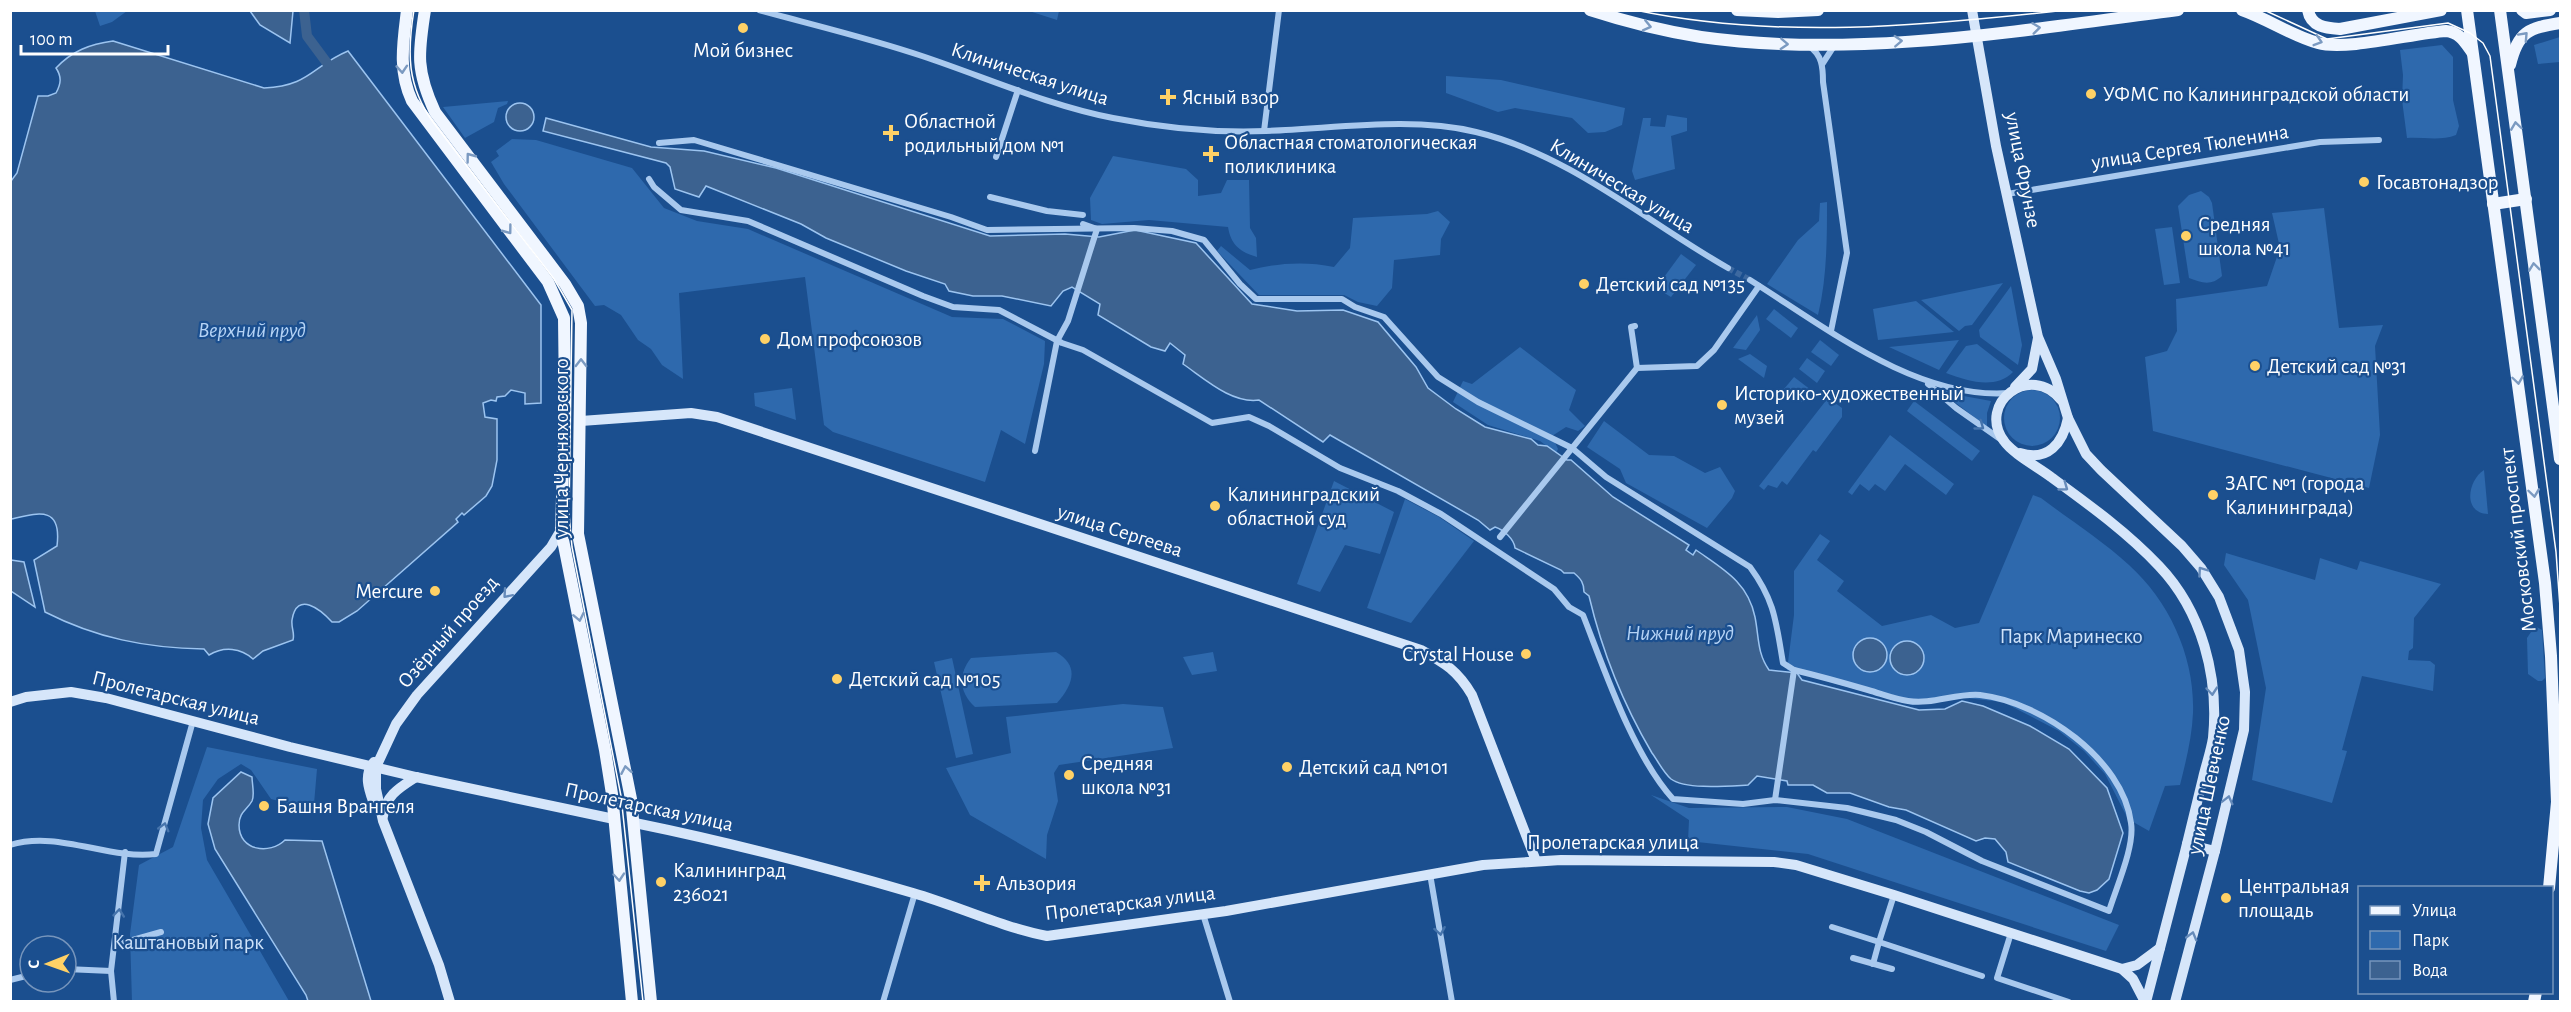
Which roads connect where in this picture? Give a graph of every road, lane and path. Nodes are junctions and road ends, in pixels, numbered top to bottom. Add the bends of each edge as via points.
1 (407, 10) edge
2 (425, 10) edge
3 (759, 10) edge
4 (1279, 10) edge
5 (1590, 10) edge
6 (1737, 10) edge
7 (1818, 10) edge
8 (1972, 10) edge
9 (2178, 10) edge
10 (2242, 10) edge
11 (2308, 10) edge
12 (2441, 10) edge
13 (2467, 10) edge
14 (2500, 10) edge
15 (2522, 10) edge
16 (2550, 10) edge
17 (2560, 23) edge
18 (1977, 35) junction
19 (1806, 44) junction
20 (1839, 44) junction
21 (2473, 53) junction
22 (1823, 63) junction
23 (2509, 72) junction
24 (1018, 90) junction
25 (1264, 131) junction
26 (2379, 140) dead end
27 (659, 143) dead end
28 (996, 157) dead end
29 (649, 179) dead end
30 (2007, 194) junction
31 (990, 197) dead end
32 (2526, 199) junction
33 (2493, 204) junction
34 (1083, 215) dead end
35 (1083, 224) dead end
36 (1097, 230) junction
37 (1727, 268) tunnel mouth
38 (1750, 281) tunnel mouth
39 (1759, 286) junction
40 (1635, 326) dead end
41 (1831, 331) junction
42 (2038, 338) junction
43 (1057, 341) junction
44 (1637, 368) junction
45 (1925, 381) junction
46 (2011, 391) junction
47 (2063, 402) junction
48 (2067, 418) junction
49 (565, 421) junction
50 (581, 421) junction
51 (2004, 442) junction
52 (1572, 448) junction
53 (1035, 450) dead end
54 (2017, 452) junction
55 (2560, 459) edge
56 (561, 530) junction
57 (1500, 537) dead end
58 (1794, 670) junction
59 (10, 702) edge
60 (192, 722) junction
61 (374, 767) junction
62 (416, 777) junction
63 (1775, 800) junction
64 (2558, 801) edge
65 (614, 819) junction
66 (383, 821) junction
67 (635, 823) junction
68 (2187, 844) junction
69 (10, 845) edge
70 (2215, 851) junction
71 (125, 852) junction
72 (1536, 861) junction
73 (1430, 874) junction
74 (2549, 886) edge
75 (915, 893) junction
76 (1894, 895) junction
77 (1203, 914) junction
78 (1832, 927) dead end
79 (161, 932) dead end
80 (2011, 933) junction
81 (646, 939) junction
82 (625, 940) junction
83 (1879, 942) junction
84 (115, 945) junction
85 (2160, 947) junction
86 (1853, 958) dead end
87 (1873, 964) junction
88 (1892, 969) dead end
89 (2122, 969) junction
90 (78, 970) edge
91 (111, 971) junction
92 (1982, 976) dead end
93 (114, 1002) edge
94 (450, 1002) edge
95 (632, 1002) edge
96 (651, 1002) edge
97 (883, 1002) edge
98 (1230, 1002) edge
99 (1452, 1002) edge
100 (2069, 1002) edge
101 (2146, 1002) edge
102 (2175, 1002) edge

1 -> 49 main road, улица Черняховского via 402,60 403,78 412,101 548,282 561,308 565,331
50 -> 2 main road, улица Черняховского via 578,306 435,112 420,70
3 - 24 street, Клиническая улица via 920,55
4 - 25 street
5 -> 19 main road via 1702,37
6 - 7 main road
8 - 18 main road, улица Фрунзе
18 -> 9 main road
10 -> 21 main road via 2318,43 2359,43 2454,31
11 - 12 main road via 2315,23 2340,29
13 - 21 main road, Московский проспект
14 - 23 main road
15 - 16 main road
23 -> 17 main road via 2515,47 2525,33 2533,27
20 -> 18 main road
18 - 30 main road, улица Фрунзе
19 - 20 main road
19 - 22 street
20 - 22 street
21 - 33 main road, Московский проспект
22 - 41 street via 1846,253
32 -> 23 main road
24 - 25 street, Клиническая улица via 1113,118 1213,132
24 - 28 street
25 - 37 street, Клиническая улица via 1402,125 1476,132 1524,147 1612,194
26 - 30 street, улица Сергея Тюленина via 2320,142
27 - 36 street via 694,140 987,230
29 - 43 street via 681,210 748,221 953,307 999,310
30 - 42 main road, улица Фрунзе
31 - 34 street
32 - 33 main road
55 -> 32 main road
33 -> 64 main road, Московский проспект via 2545,583
35 - 36 street
36 - 43 street via 1068,321
36 - 52 street via 1172,231 1204,240 1256,299 1342,299 1384,317 1438,376 1478,402
38 - 39 street
39 - 41 street
39 - 44 street via 1714,350 1697,366
40 - 44 street via 1631,327
41 - 45 street
42 - 46 main road, улица Фрунзе via 2032,369
42 - 47 main road, улица Фрунзе
43 - 53 street
43 - 63 street via 1083,350 1212,423 1249,417 1340,468 1442,514 1554,590 1569,607 1583,615 1611,689 1644,754 1673,799 1743,804
44 - 52 street
45 - 46 street via 1979,394
45 -> 51 street
46 - 47 main road via 2030,384 2042,385
46 - 51 main road via 2002,401 1996,422
47 - 48 main road, улица Шевченко
48 - 54 main road via 2064,435 2050,450 2034,455
70 -> 48 main road, улица Шевченко via 2244,730 2245,692 2230,622 2200,568 2086,454
49 - 50 main road, улица Сергеева
49 - 56 main road, улица Черняховского
67 -> 50 main road, улица Черняховского via 617,717 580,549
50 - 72 main road, улица Сергеева via 691,413 717,417 1421,650 1461,677 1472,695
51 - 54 main road, улица Шевченко
52 - 57 street
52 - 58 street via 1605,477 1750,567 1765,588 1773,610 1783,663
54 -> 68 main road, улица Шевченко via 2160,566 2192,613 2208,657 2213,739
56 -> 61 main road, Озёрный проезд via 417,695 396,724
56 -> 65 main road, улица Черняховского via 605,750
58 - 63 street
58 - 63 street via 1910,702 1980,696 2001,699 2029,711 2057,725 2108,767 2126,800 2132,825 2109,911 1982,861 1896,820 1847,808
59 - 60 main road, Пролетарская улица via 71,692 116,700
60 - 61 main road, Пролетарская улица
71 -> 60 street via 156,854
61 - 62 main road, Пролетарская улица
61 - 66 main road
62 - 65 main road, Пролетарская улица
62 - 66 main road via 392,794
64 - 74 main road, Московский проспект
65 - 67 main road, Пролетарская улица
65 -> 82 main road, улица Черняховского
66 - 94 main road
67 - 75 main road, Пролетарская улица
67 - 81 main road, улица Черняховского
68 - 70 main road
68 - 85 main road, улица Шевченко
69 - 71 street via 36,840
102 -> 70 main road, улица Шевченко
84 -> 71 street
72 - 73 main road, Пролетарская улица
72 - 76 main road, Пролетарская улица via 1774,862
73 - 77 main road, Пролетарская улица
73 -> 99 street
75 - 77 main road, Пролетарская улица via 1025,932 1047,936
75 - 97 street
76 - 80 main road, Пролетарская улица
76 - 83 street
77 - 98 street
78 - 83 street
79 - 84 street
80 - 89 main road, Пролетарская улица
80 - 100 street via 1997,978
81 - 82 main road
81 - 96 main road, улица Черняховского
82 - 95 main road, улица Черняховского
83 - 87 street
83 - 92 street
84 - 91 street
85 - 89 main road via 2138,965
85 - 101 main road, улица Шевченко
86 - 87 street
87 - 88 street
89 - 101 main road via 2133,979
90 - 91 street
91 - 93 street

